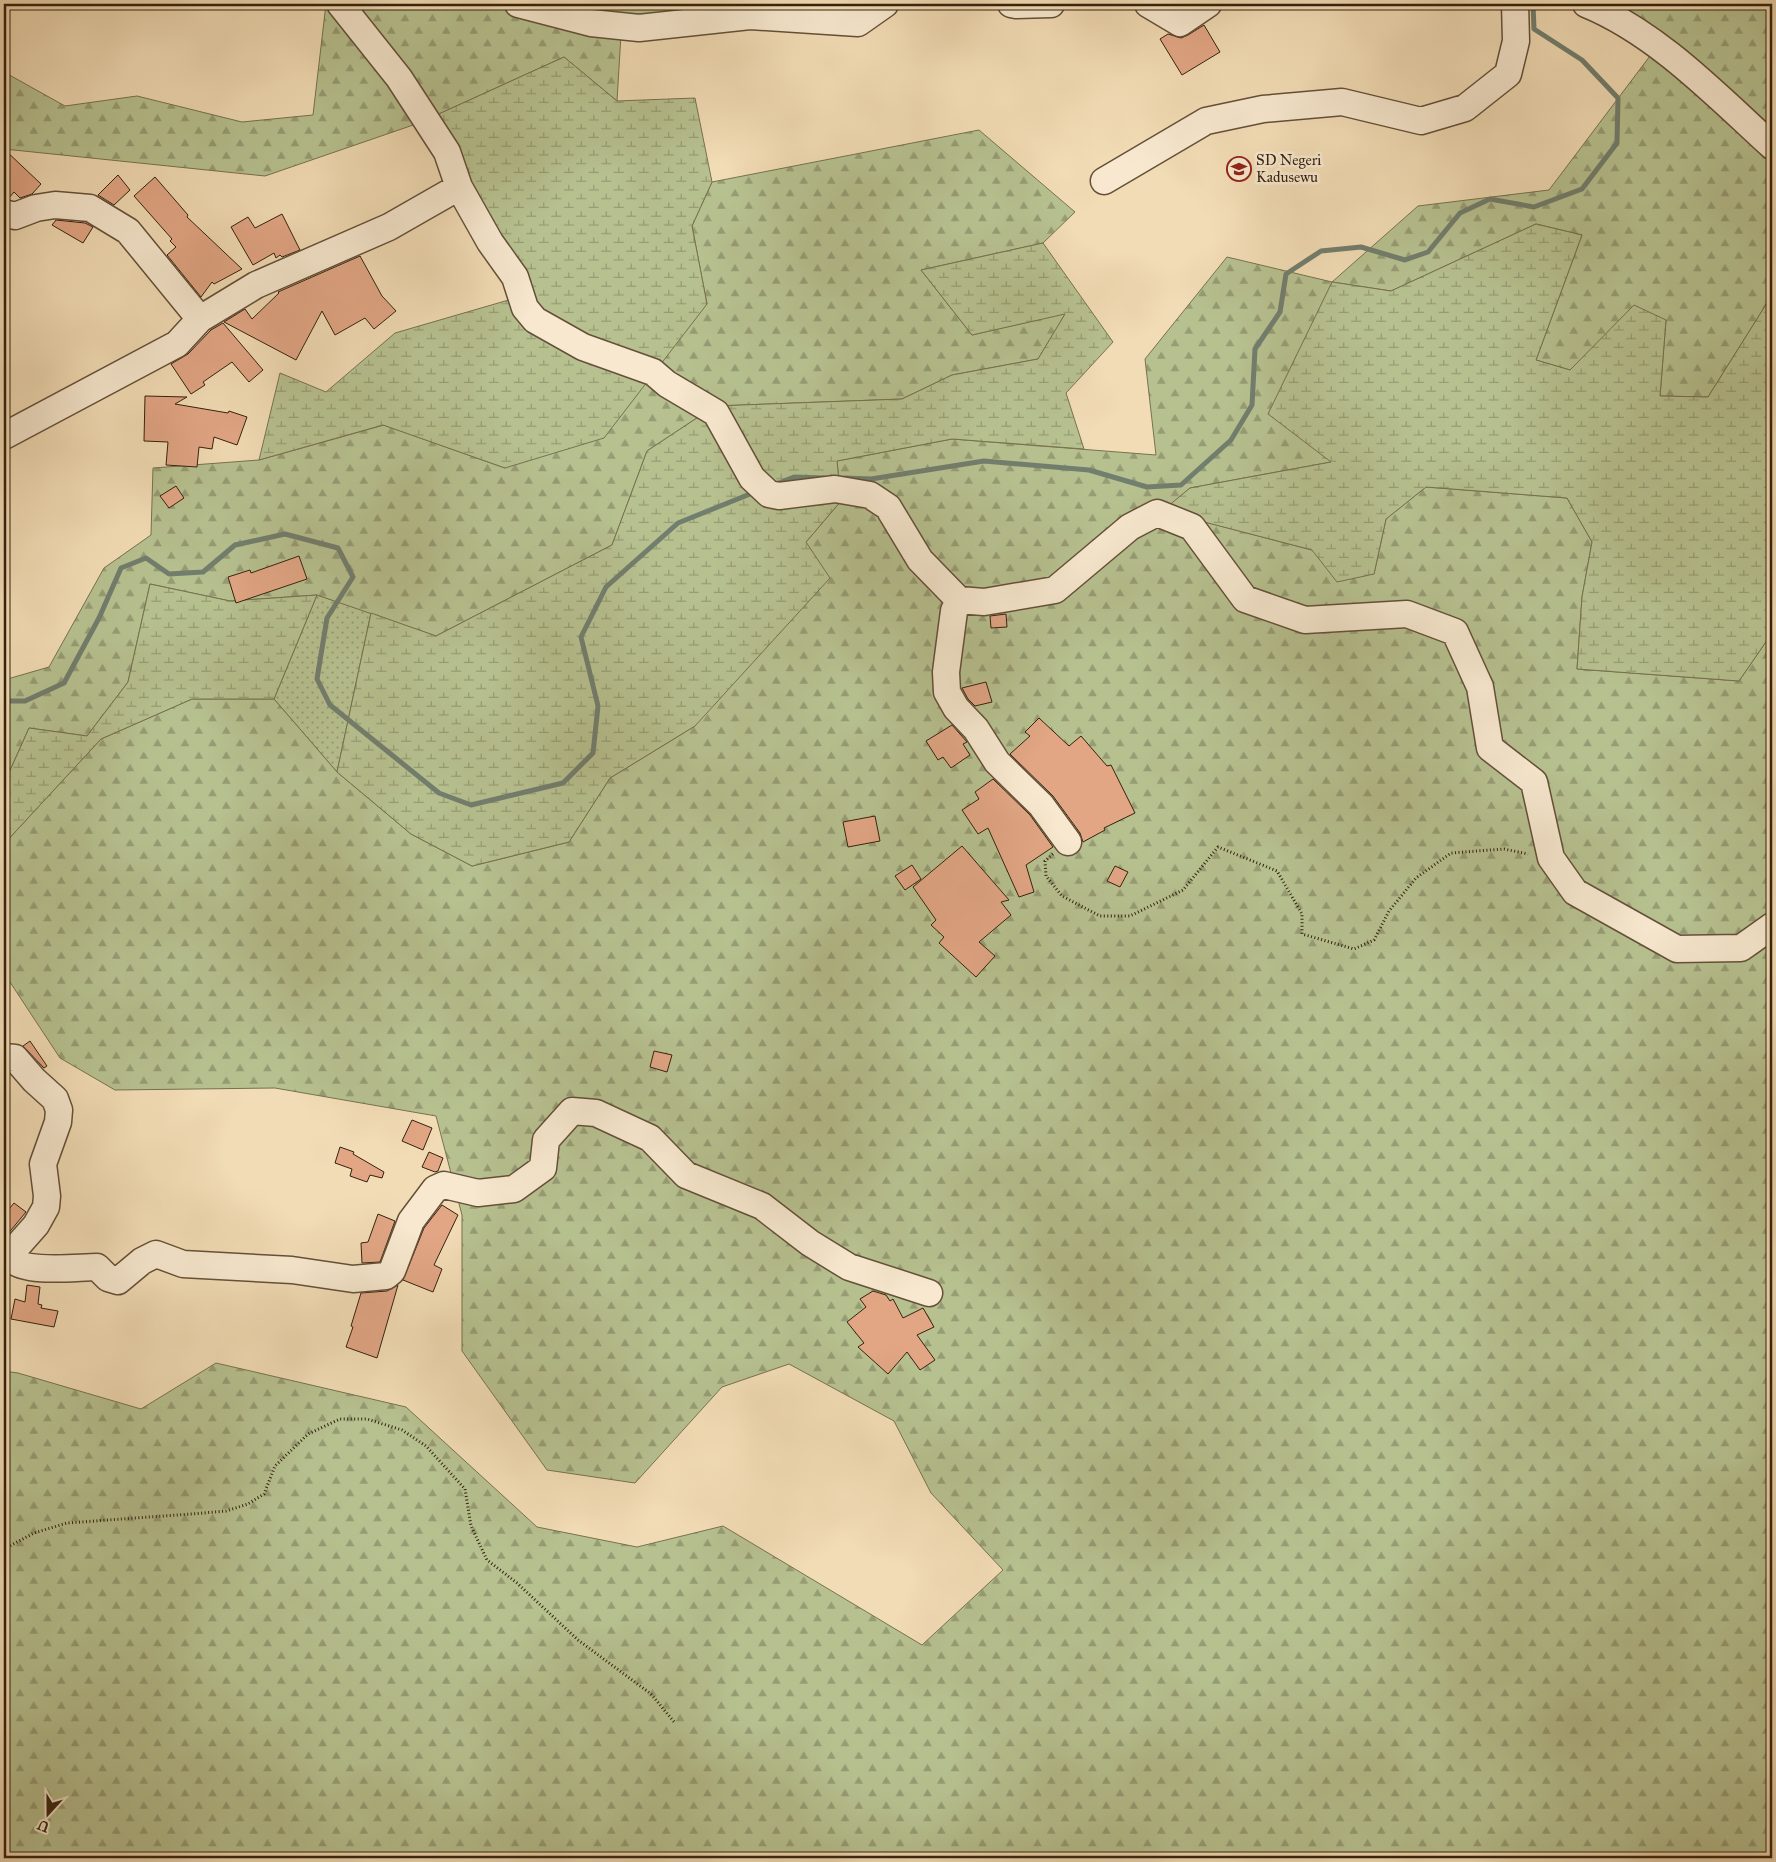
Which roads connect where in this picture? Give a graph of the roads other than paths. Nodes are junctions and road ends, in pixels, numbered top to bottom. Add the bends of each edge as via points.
1 (340, 4) edge
2 (518, 4) edge
3 (885, 4) edge
4 (1011, 4) edge
5 (1051, 4) edge
6 (1148, 4) edge
7 (1208, 4) edge
8 (1515, 4) edge
9 (1586, 4) edge
10 (1772, 146) edge
11 (1104, 181) dead end
12 (459, 187) junction
13 (4, 213) edge
14 (200, 319) junction
15 (4, 436) edge
16 (959, 600) junction
17 (1068, 842) road end
18 (1772, 926) edge
19 (4, 1057) edge
20 (9, 1264) edge
21 (929, 1293) dead end

1 - 12 street via 399,78 447,152
2 - 3 street via 591,23 639,28 750,16 858,23
4 - 5 street
6 - 7 street via 1180,23
8 - 11 street via 1516,42 1508,74 1465,108 1421,121 1342,102 1254,111 1206,120
9 - 10 street via 1636,31 1688,70
12 - 14 street via 389,227 256,285
12 - 16 street via 485,235 515,277 525,308 534,320 583,347 653,372 716,413 760,486 779,496 835,489 870,495 888,507 920,560
13 - 14 street via 15,216 55,205 90,208 128,232
14 - 15 street via 176,344
16 - 17 street via 954,611 946,672 947,692 997,762 1041,805
16 - 18 street via 984,602 1055,590 1130,527 1157,514 1192,527 1245,600 1305,620 1407,614 1455,632 1480,687 1490,748 1534,782 1551,858 1575,892 1677,949 1741,948
19 - 20 street via 15,1058 55,1099 59,1110 43,1164 48,1196 46,1206 36,1225 13,1251
20 - 21 street via 30,1268 97,1267 108,1278 118,1281 156,1254 183,1264 292,1270 353,1279 386,1276 392,1271 411,1221 435,1189 444,1184 478,1193 514,1189 543,1168 546,1140 572,1111 596,1113 650,1138 686,1175 762,1206 849,1268

